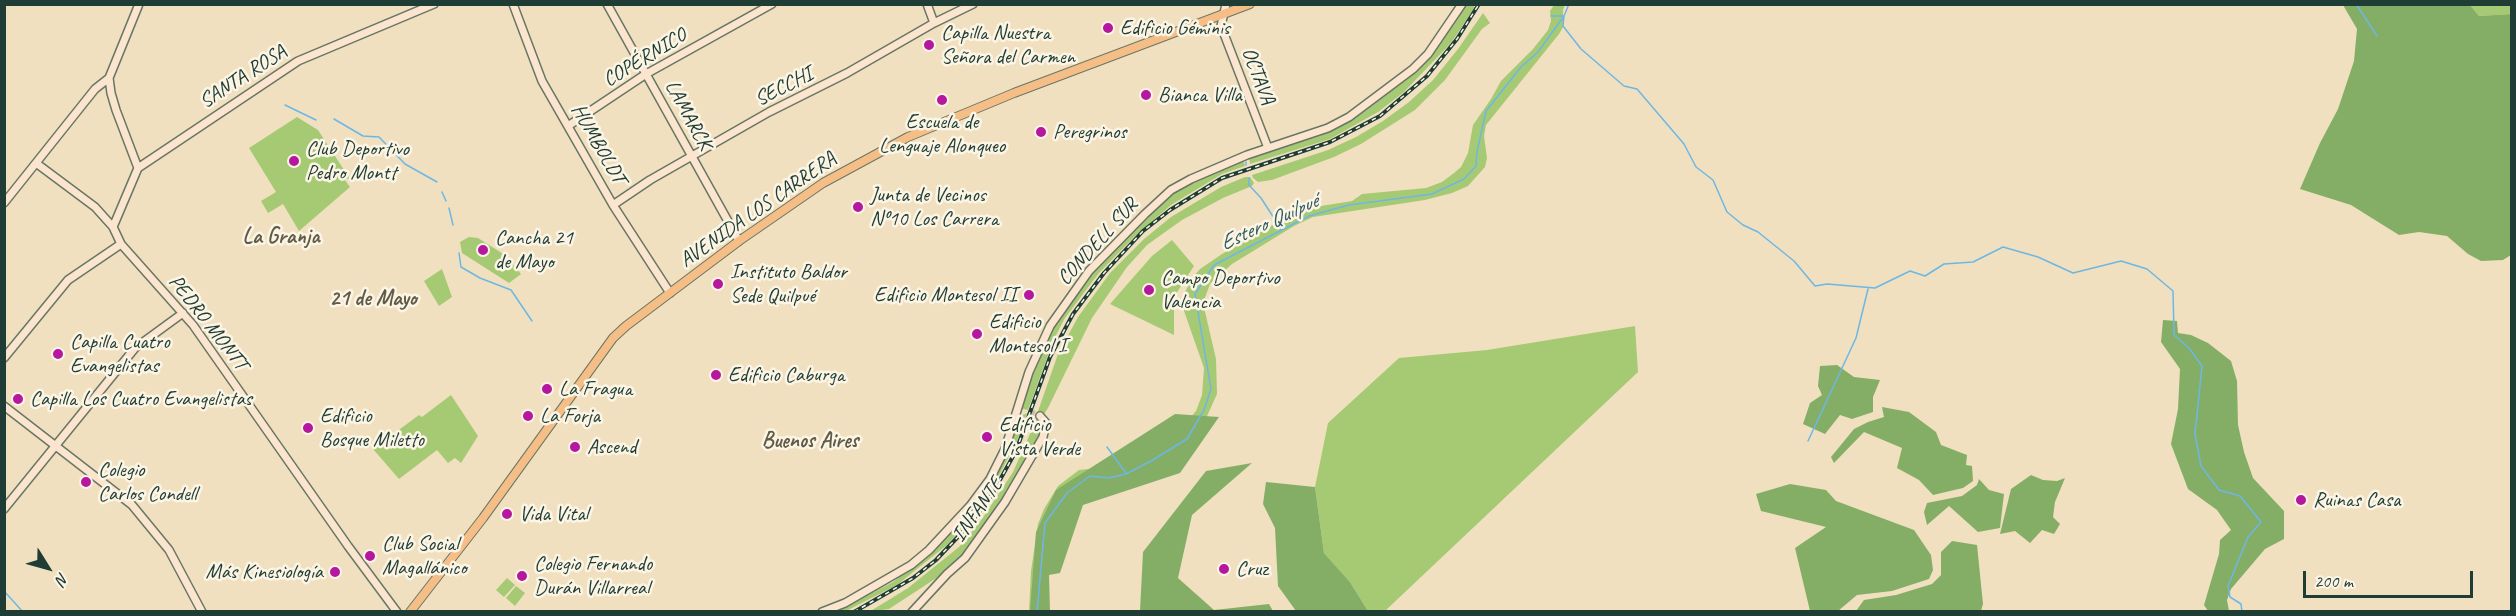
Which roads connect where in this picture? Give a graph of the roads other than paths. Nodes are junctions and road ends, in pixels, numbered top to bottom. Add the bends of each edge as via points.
1 (139, 4) edge
2 (434, 4) edge
3 (513, 4) edge
4 (607, 4) edge
5 (772, 4) edge
6 (927, 4) edge
7 (973, 4) edge
8 (1226, 4) edge
9 (1250, 4) edge
10 (1462, 4) edge
11 (1224, 15) junction
12 (934, 23) junction
13 (646, 74) junction
14 (110, 78) junction
15 (568, 126) junction
16 (1268, 148) junction
17 (692, 156) junction
18 (36, 164) junction
19 (138, 168) junction
20 (4, 203) edge
21 (614, 205) junction
22 (113, 227) junction
23 (739, 242) junction
24 (121, 244) junction
25 (670, 293) junction
26 (183, 313) junction
27 (4, 358) edge
28 (4, 406) edge
29 (1018, 410) junction
30 (1028, 412) tunnel mouth
31 (1040, 416) dead end
32 (56, 446) junction
33 (4, 509) edge
34 (202, 612) edge
35 (398, 612) edge
36 (410, 612) edge
37 (822, 612) edge
38 (912, 612) edge

1 - 14 street
2 - 19 street, SANTA ROSA via 298,60
3 - 15 street, HUMBOLDT via 542,81
4 - 13 street, LAMARCK
5 - 13 street, COPÉRNICO
6 - 12 street
7 - 12 street, SECCHI
8 - 11 street, OCTAVA
9 - 11 main road, AVENIDA LOS CARRERA
10 - 16 street, CONDELL SUR via 1428,54 1394,86 1328,128
11 - 16 street, OCTAVA via 1221,26
11 - 23 main road, AVENIDA LOS CARRERA via 908,137 823,183
12 - 17 street, SECCHI
13 - 15 street, COPÉRNICO
13 - 17 street, LAMARCK
14 - 18 street via 95,89
14 - 19 street via 116,110
15 - 21 street, HUMBOLDT
16 - 29 street, CONDELL SUR via 1218,166 1171,190 1111,247 1050,326 1038,349
17 - 21 street, SECCHI
17 - 23 street, LAMARCK
18 - 20 street
18 - 22 street, PEDRO MONTT via 95,207
19 - 22 street
21 - 25 street, HUMBOLDT
22 - 24 street, PEDRO MONTT
23 - 25 main road, AVENIDA LOS CARRERA
24 - 26 street, PEDRO MONTT
24 - 27 street via 68,280
25 - 36 main road, AVENIDA LOS CARRERA via 626,326 601,352
26 - 32 street via 135,348
26 - 35 street, PEDRO MONTT
28 - 32 street
29 - 30 street
29 - 37 street, CONDELL SUR via 990,479 935,544 880,585
31 - 38 street, INFANTE via 1046,423 1043,437 1017,482 965,558
32 - 33 street
32 - 34 street via 138,512 169,550

